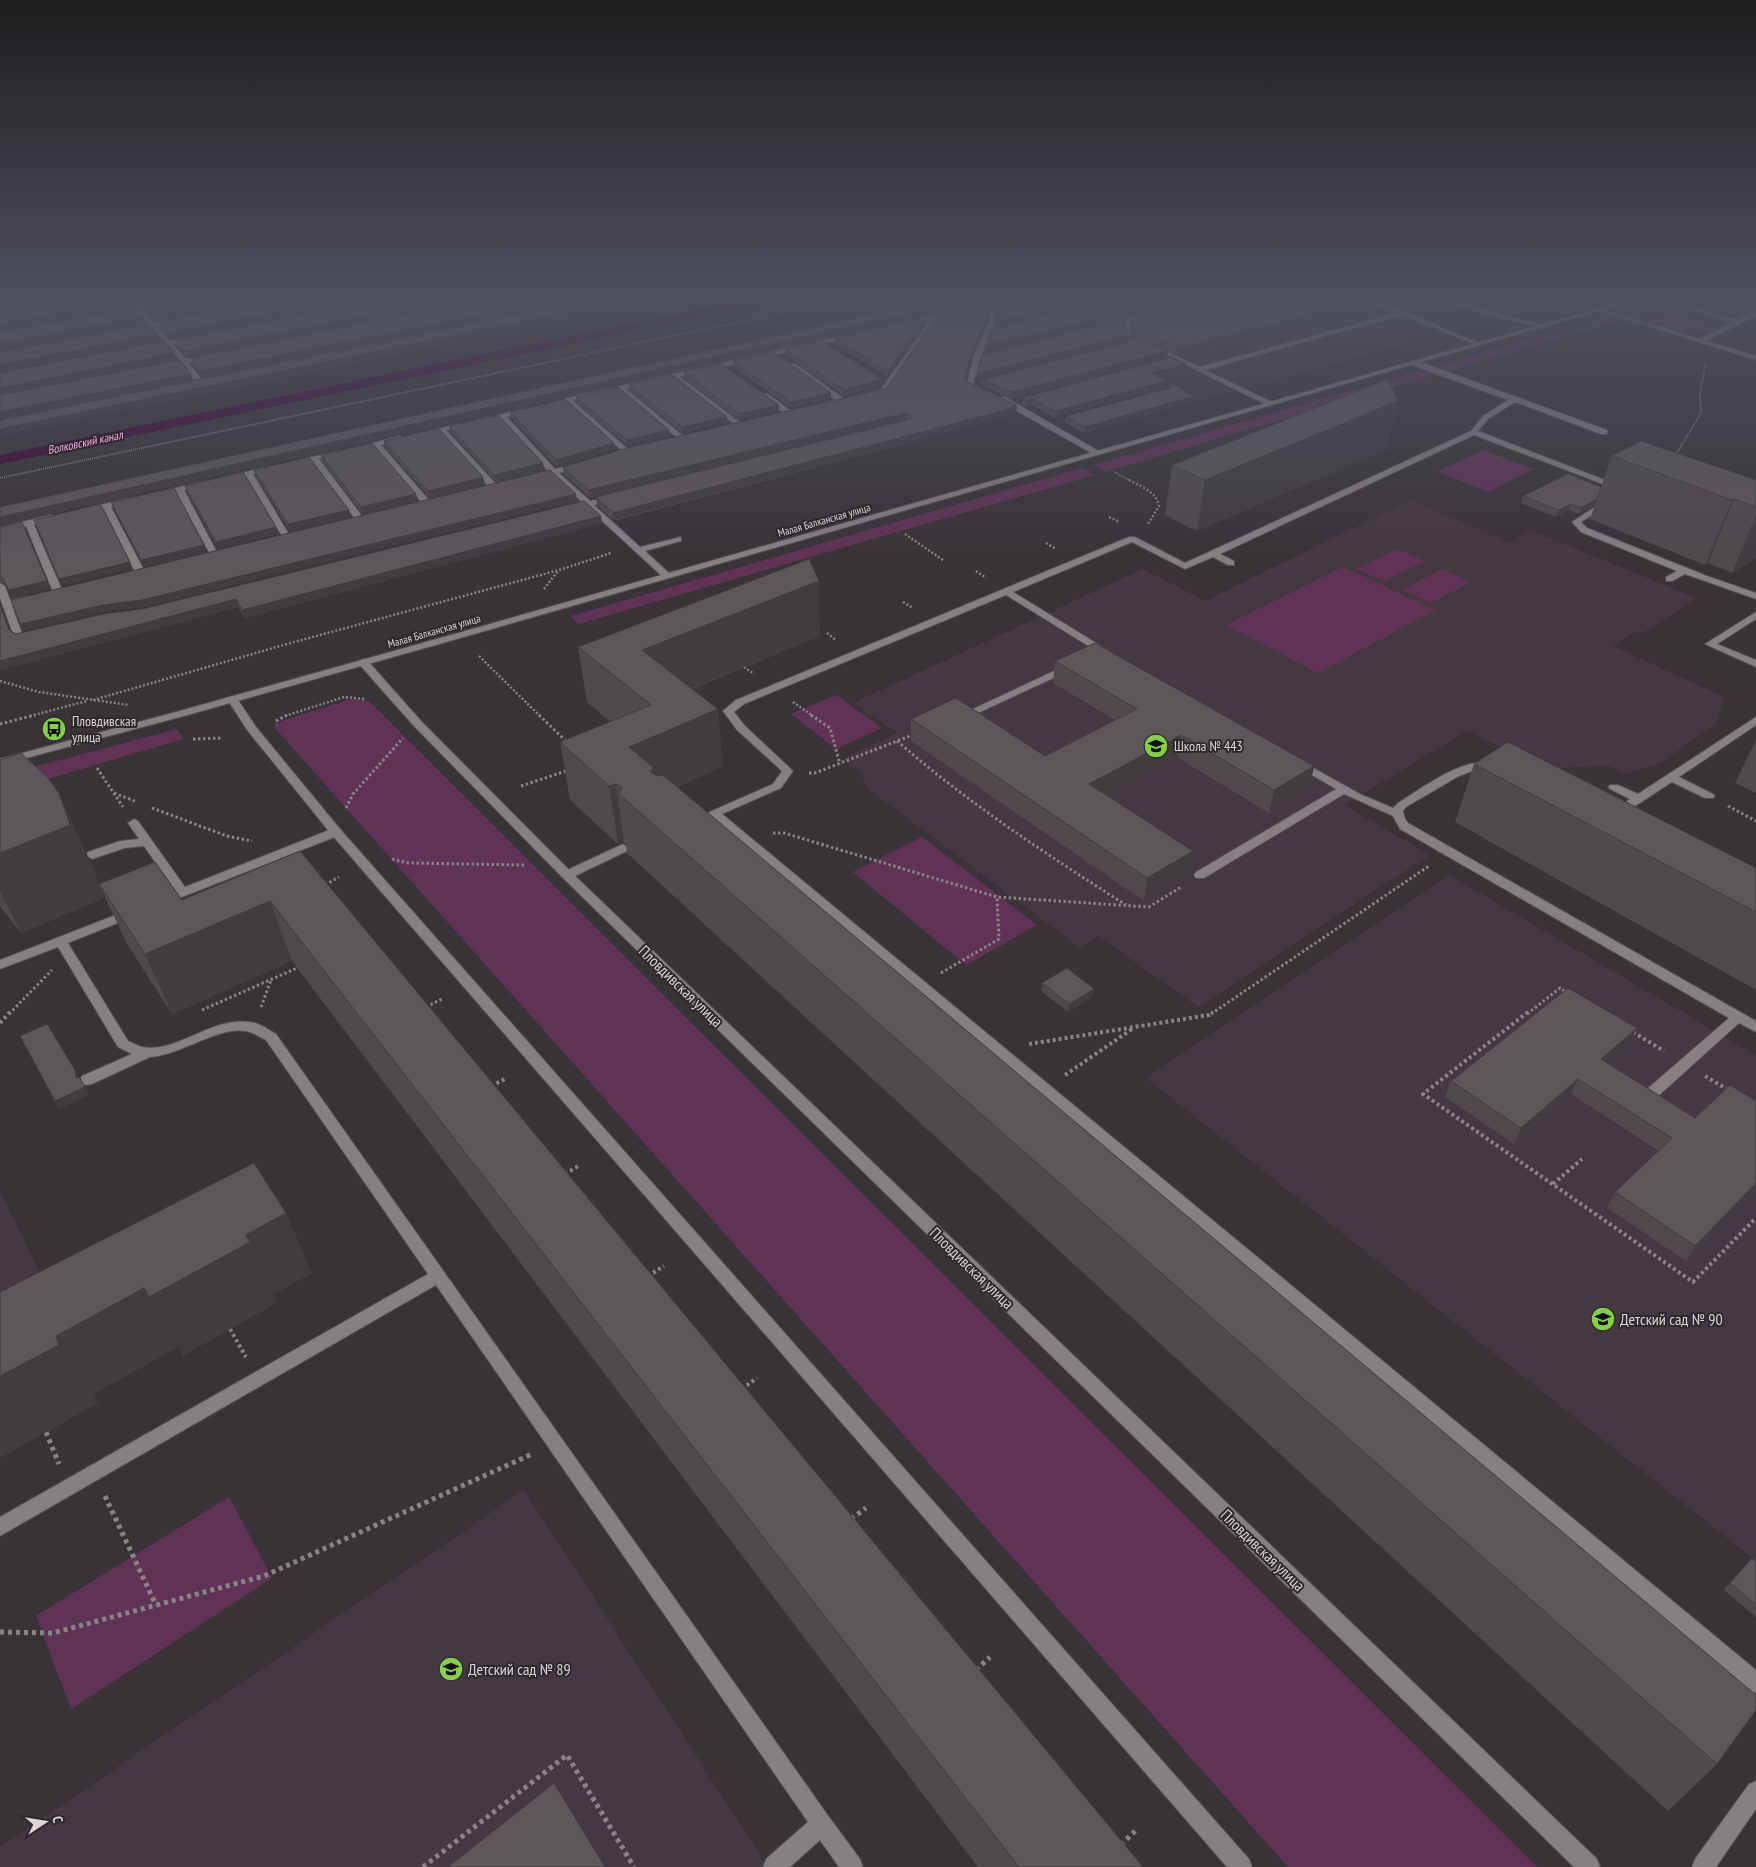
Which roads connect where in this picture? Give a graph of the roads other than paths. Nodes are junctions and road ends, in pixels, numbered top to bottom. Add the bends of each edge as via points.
1 (200, 382) edge
2 (646, 382) edge
3 (683, 382) edge
4 (822, 382) edge
5 (886, 382) edge
6 (970, 382) edge
7 (1225, 382) edge
8 (1347, 382) edge
9 (1468, 382) edge
10 (191, 384) edge
11 (889, 384) joint
12 (979, 384) edge
13 (969, 386) junction
14 (620, 388) junction
15 (760, 392) edge
16 (986, 393) edge
17 (994, 396) edge
18 (851, 399) junction
19 (1514, 399) junction
20 (567, 400) junction
21 (1020, 401) edge
22 (834, 403) edge
23 (1011, 403) junction
24 (1269, 404) junction
25 (799, 411) edge
26 (790, 413) junction
27 (501, 415) junction
28 (781, 415) edge
29 (1056, 420) edge
30 (1047, 423) junction
31 (728, 427) edge
32 (441, 429) junction
33 (1474, 432) junction
34 (1604, 432) dead end
35 (690, 436) edge
36 (680, 438) junction
37 (671, 441) edge
38 (376, 444) junction
39 (634, 449) edge
40 (624, 451) junction
41 (1098, 453) junction
42 (616, 454) edge
43 (314, 458) junction
44 (589, 462) edge
45 (286, 464) edge
46 (276, 467) edge
47 (554, 472) junction
48 (248, 473) junction
49 (528, 478) edge
50 (222, 479) edge
51 (205, 483) edge
52 (484, 488) edge
53 (179, 489) junction
54 (626, 494) edge
55 (152, 495) edge
56 (133, 499) edge
57 (436, 500) edge
58 (426, 502) junction
59 (588, 504) junction
60 (416, 505) edge
61 (106, 506) junction
62 (568, 509) edge
63 (77, 512) edge
64 (58, 516) edge
65 (359, 518) edge
66 (30, 523) junction
67 (0, 530) edge
68 (286, 536) edge
69 (678, 539) dead end
70 (636, 548) junction
71 (213, 554) edge
72 (1212, 554) junction
73 (1231, 563) dead end
74 (1684, 570) junction
75 (140, 572) edge
76 (667, 576) junction
77 (1669, 579) dead end
78 (0, 586) edge
79 (1006, 591) junction
80 (1756, 596) edge
81 (7, 604) junction
82 (1756, 615) edge
83 (38, 633) edge
84 (1120, 661) edge
85 (363, 662) junction
86 (1076, 663) edge
87 (1756, 664) edge
88 (232, 699) junction
89 (962, 716) edge
90 (1755, 724) edge
91 (1292, 759) edge
92 (0, 762) edge
93 (1498, 766) edge
94 (1671, 777) junction
95 (1614, 787) dead end
96 (1344, 788) junction
97 (1709, 796) road end
98 (1637, 798) junction
99 (714, 814) junction
100 (1397, 814) junction
101 (696, 819) edge
102 (134, 823) road end
103 (1615, 826) edge
104 (336, 832) junction
105 (146, 842) junction
106 (622, 848) edge
107 (92, 855) dead end
108 (567, 875) junction
109 (1200, 875) road end
110 (183, 893) junction
111 (61, 941) junction
112 (0, 965) edge
113 (1738, 1017) junction
114 (1756, 1027) edge
115 (146, 1053) junction
116 (87, 1080) dead end
117 (1651, 1094) edge
118 (438, 1276) junction
119 (0, 1527) edge
120 (1756, 1683) edge
121 (1756, 1790) edge
122 (822, 1824) junction
123 (774, 1867) edge
124 (852, 1867) edge
125 (1241, 1867) edge
126 (1589, 1867) edge
127 (1703, 1867) edge

1 - 10 street
2 - 14 street
3 - 31 street via 742,424
4 - 18 street
5 - 11 street
6 - 13 street
7 - 24 street
8 - 24 street, Малая Балканская улица
9 - 19 street
11 - 18 street via 884,391
12 - 13 street
13 - 16 street
14 - 20 street
14 - 36 street
15 - 26 street
17 - 23 street
18 - 22 street
19 - 33 street via 1481,421
19 - 34 street
20 - 27 street
20 - 40 street
21 - 23 street
23 - 30 street
24 - 41 street, Малая Балканская улица
25 - 26 street
26 - 28 street
27 - 32 street
27 - 47 street
29 - 30 street
30 - 41 street
32 - 38 street
32 - 52 street via 497,485
33 - 72 street
33 - 74 street via 1630,491 1576,522 1584,530
35 - 36 street
36 - 37 street
38 - 43 street
38 - 58 street
39 - 40 street
40 - 42 street
41 - 76 street, Малая Балканская улица
43 - 45 street
43 - 65 street
44 - 47 street
46 - 48 street
47 - 49 street
47 - 59 street
48 - 50 street
48 - 68 street
51 - 53 street
53 - 55 street
53 - 71 street
54 - 59 street
56 - 61 street
57 - 58 street
58 - 60 street
59 - 62 street
59 - 70 street
61 - 63 street
61 - 75 street
64 - 66 street
66 - 67 street
66 - 81 street via 54,593
69 - 70 street
70 - 76 street
72 - 73 street
72 - 79 street via 1185,566 1132,539
74 - 77 street
74 - 80 street
76 - 85 street, Малая Балканская улица
78 - 81 street
79 - 84 street via 1098,653
79 - 99 street via 740,702 728,711 736,724 779,759 788,771 777,786
81 - 83 street via 18,637
82 - 87 street via 1710,644
85 - 88 street, Малая Балканская улица
85 - 108 street, Пловдивская улица via 417,723
86 - 89 street
88 - 92 street, Малая Балканская улица
88 - 104 street via 252,729
90 - 94 street
91 - 96 street
93 - 100 street via 1479,765 1463,770 1402,805
94 - 97 street
94 - 98 street
95 - 98 street
96 - 100 street
96 - 109 street
98 - 103 street via 1606,821
99 - 101 street
99 - 120 street
100 - 113 street via 1404,826
102 - 105 street
104 - 110 street
104 - 125 street
105 - 107 street via 124,844
105 - 110 street
106 - 108 street
108 - 126 street, Пловдивская улица
110 - 111 street
111 - 112 street
111 - 115 street via 123,1044 131,1050
113 - 114 street
113 - 117 street
115 - 116 street
115 - 118 street via 177,1047 227,1028 264,1030
118 - 119 street
118 - 122 street
121 - 127 street
122 - 123 street
122 - 124 street

